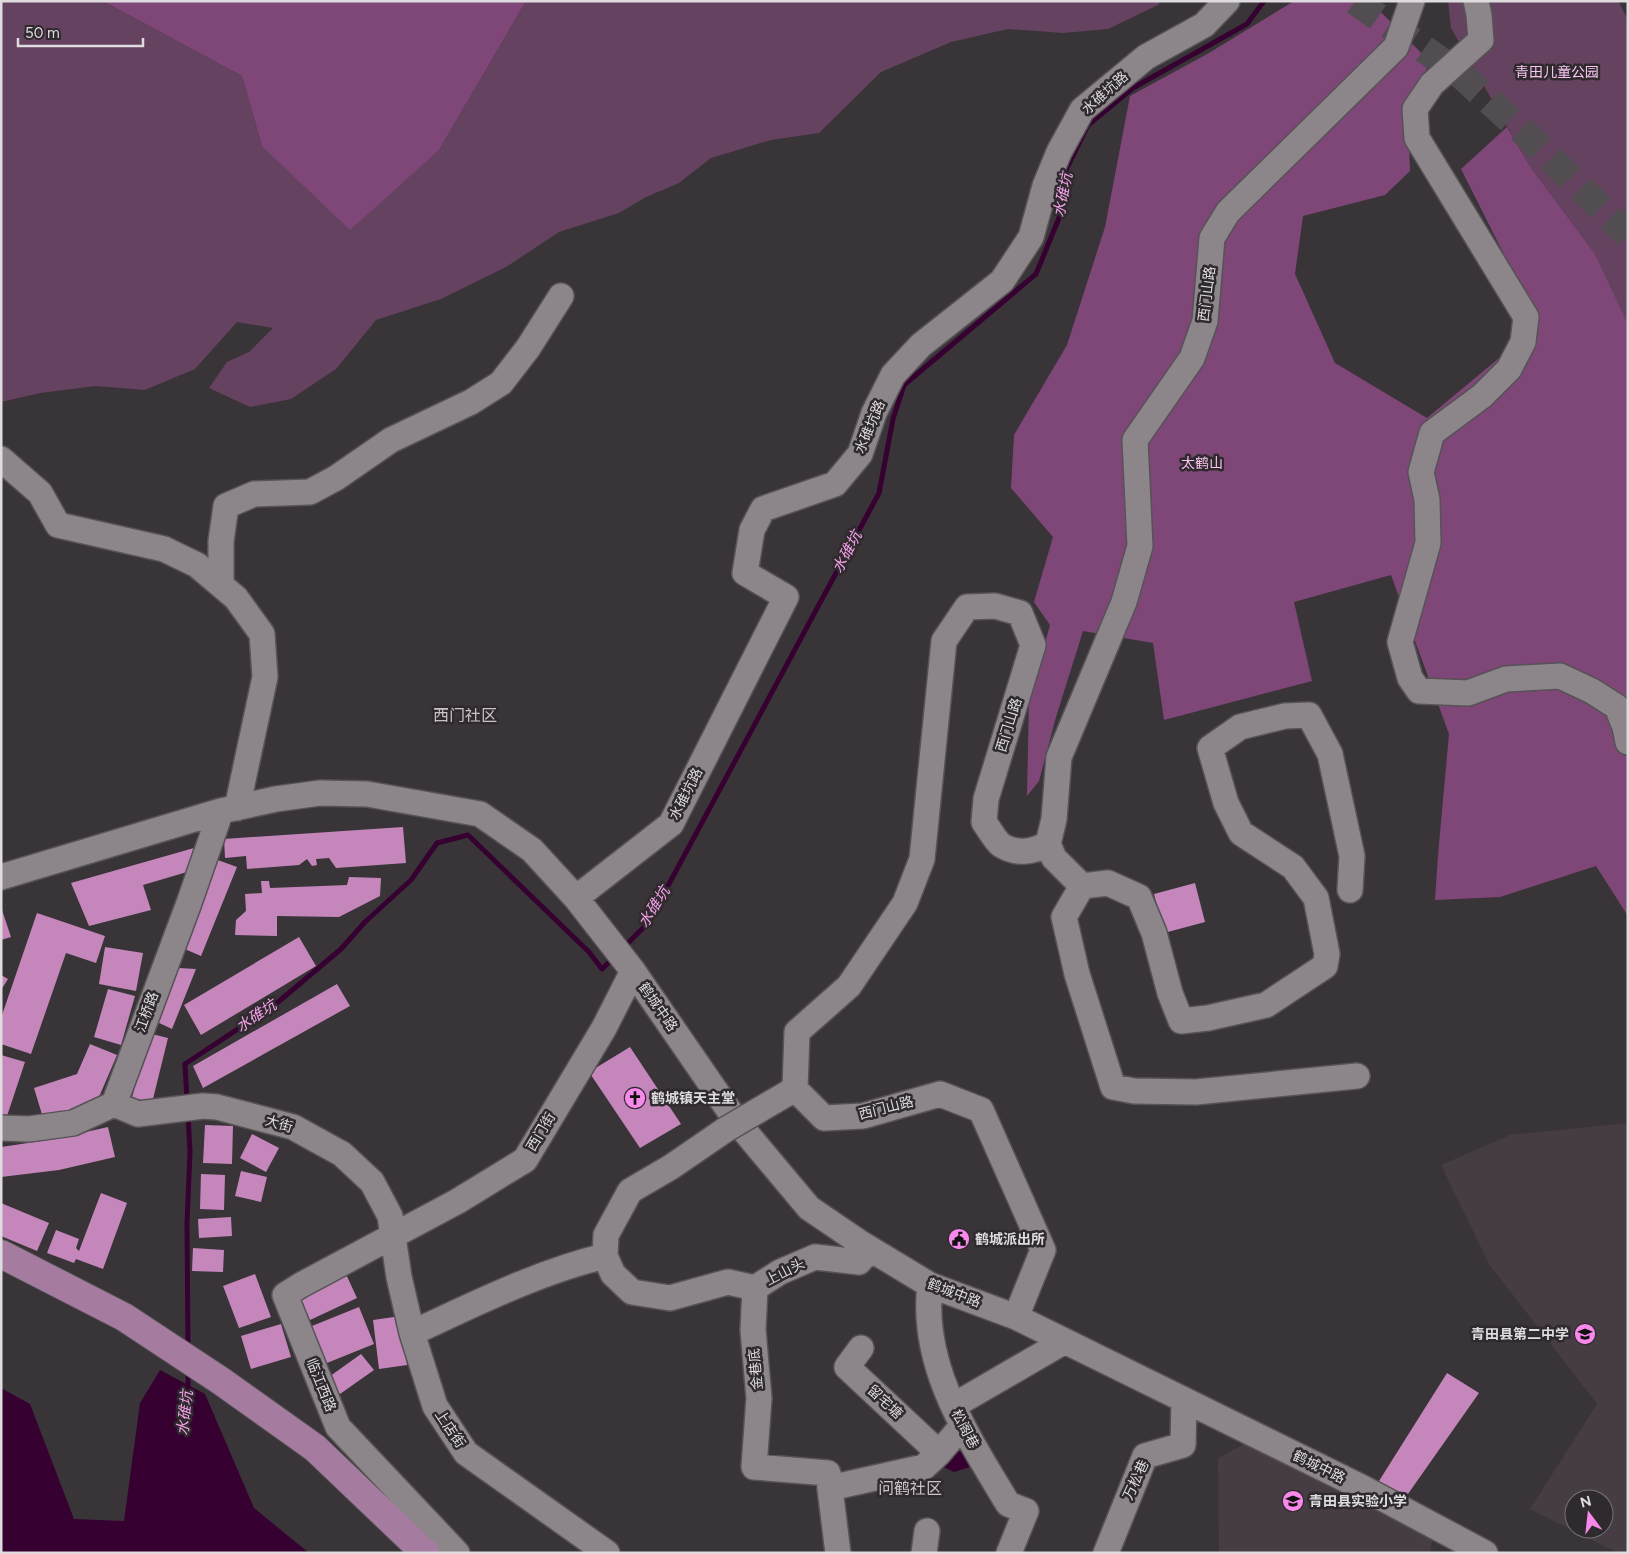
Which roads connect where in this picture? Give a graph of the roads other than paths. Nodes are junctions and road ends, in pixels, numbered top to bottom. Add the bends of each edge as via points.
1 (1227, 1) edge
2 (1412, 1) edge
3 (1476, 1) edge
4 (561, 296) dead end
5 (1, 459) edge
6 (221, 585) junction
7 (1628, 742) edge
8 (229, 810) junction
9 (1048, 844) junction
10 (1, 877) edge
11 (1082, 886) junction
12 (1350, 890) dead end
13 (576, 898) junction
14 (623, 959) junction
15 (1357, 1076) dead end
16 (796, 1089) junction
17 (114, 1104) junction
18 (1, 1128) edge
19 (392, 1237) junction
20 (870, 1249) junction
21 (1, 1254) edge
22 (605, 1256) junction
23 (930, 1286) junction
24 (755, 1288) junction
25 (1016, 1317) junction
26 (412, 1333) junction
27 (1065, 1341) junction
28 (861, 1348) dead end
29 (1184, 1400) junction
30 (957, 1416) junction
31 (939, 1453) junction
32 (830, 1488) junction
33 (426, 1553) edge
34 (457, 1553) edge
35 (607, 1553) edge
36 (838, 1553) edge
37 (1009, 1553) edge
38 (1106, 1553) edge
39 (1485, 1553) edge

1 - 13 street, 水碓坑路 via 1204,25 1146,57 1082,110 1045,186 1031,236 1002,281 921,345 893,375 874,413 860,454 836,484 763,509 752,530 745,573 786,597 671,824
2 - 9 street, 西门山路 via 1396,47 1228,212 1212,238 1205,321 1192,358 1135,440 1140,546 1124,602 1059,756 1054,819
3 - 7 street via 1481,40 1432,84 1415,109 1417,138 1526,317 1523,342 1509,368 1482,396 1432,433 1421,472 1427,500 1428,543 1400,642 1410,678 1419,691 1468,692 1506,679 1560,676 1617,707
4 - 6 street via 501,383 471,402 391,440 310,492 254,494 226,506 221,541
5 - 6 street, 江桥路 via 40,493 58,524 164,549 197,565
6 - 8 street, 江桥路 via 236,598 262,634 264,677
8 - 10 street, 鹤城中路
8 - 13 street, 鹤城中路 via 320,793 367,794 480,814 532,850
8 - 17 street, 江桥路 via 189,903
9 - 11 street via 1054,858
9 - 16 street, 西门山路 via 1022,852 1000,844 984,822 986,800 1033,645 1020,613 995,606 967,607 944,641 922,859 905,903 849,986 798,1032
11 - 12 street via 1108,883 1139,897 1154,933 1181,1021 1266,1005 1326,966 1327,954 1316,898 1293,868 1241,833 1226,804 1210,748 1240,727 1285,716 1309,715 1330,754 1352,856
11 - 15 street via 1064,918 1077,974 1113,1087 1134,1091 1196,1092
13 - 14 street, 鹤城中路
14 - 19 street, 西门街 via 604,1028 525,1160
14 - 20 street, 鹤城中路 via 737,1122 809,1208
16 - 22 street, bridge via 630,1191 606,1235
16 - 25 street, 西门山路 via 824,1118 863,1116 940,1094 981,1110 1043,1250
17 - 18 street via 73,1123 29,1129
17 - 19 street, 大街 via 138,1114 217,1107 293,1127 342,1154 372,1182 390,1216
19 - 26 street, 上店街
19 - 34 street, 临江西路 via 285,1295 338,1427
20 - 23 street, 鹤城中路
20 - 24 street, 上山头 via 859,1262 815,1257 780,1272
21 - 33 main road via 124,1317 229,1387 315,1448
22 - 24 street via 613,1274 632,1292 670,1298 728,1282
22 - 26 street via 570,1265
23 - 25 street, 鹤城中路
23 - 30 street, 松阁巷 via 927,1306 934,1348 945,1390
24 - 32 street, 金巷底 via 753,1330 759,1398 754,1467 828,1473
25 - 27 street, 鹤城中路
26 - 35 street, 上店街 via 435,1406 466,1453
27 - 29 street, 鹤城中路
27 - 30 street
28 - 31 street, 留宅塘 via 847,1367
29 - 38 street, 万松巷 via 1183,1445 1145,1456
29 - 39 street, 鹤城中路 via 1363,1488
30 - 31 street
30 - 37 street, 松阁巷 via 1008,1504 1026,1511
31 - 32 street via 924,1467
32 - 36 street, 金巷底

